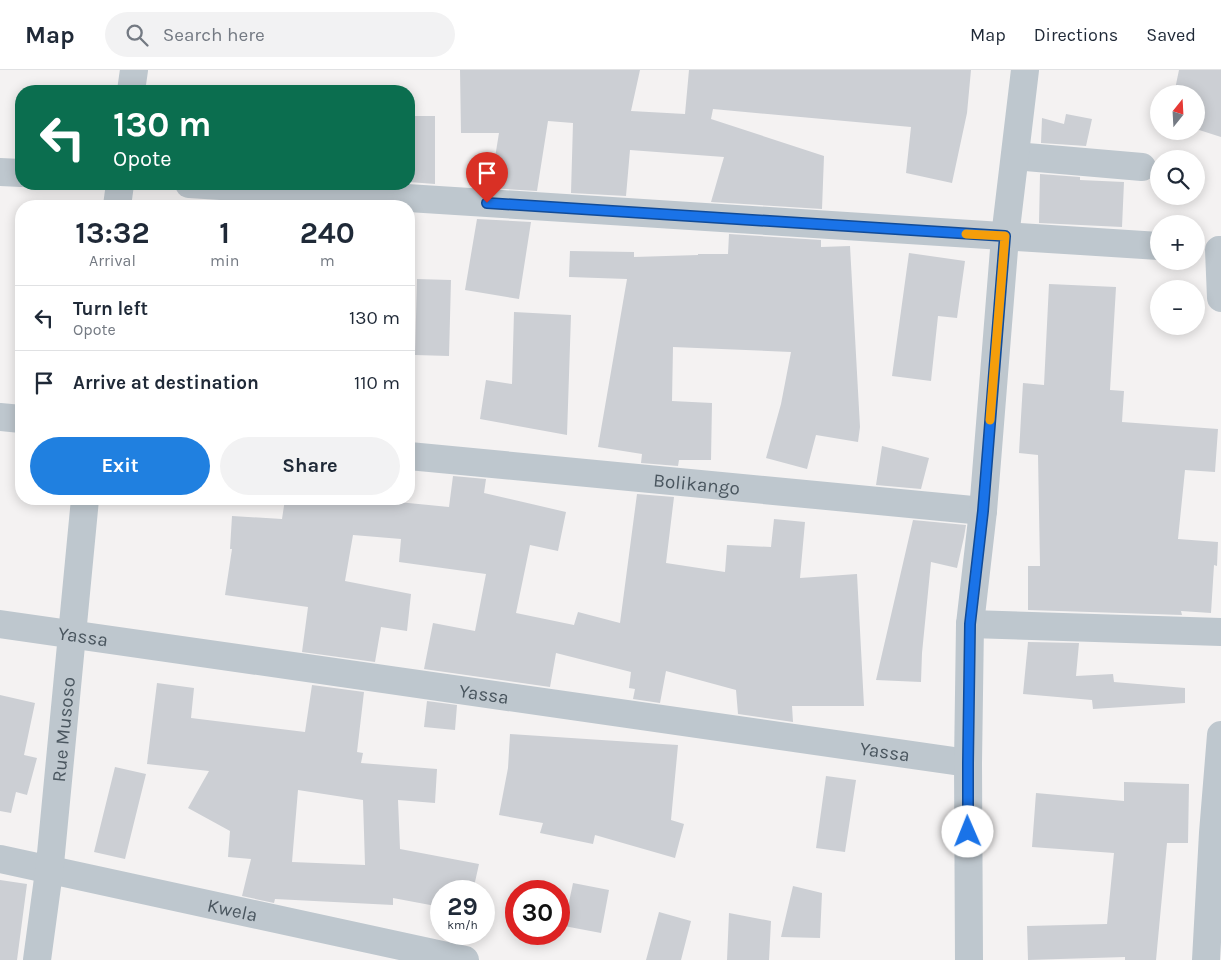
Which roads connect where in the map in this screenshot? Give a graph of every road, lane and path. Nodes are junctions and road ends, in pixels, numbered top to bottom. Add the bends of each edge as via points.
1 (134, 70) edge
2 (1025, 70) edge
3 (132, 85) edge
4 (1015, 156) junction
5 (1142, 167) dead end
6 (0, 172) edge
7 (15, 173) edge
8 (283, 190) edge
9 (1005, 236) junction
10 (1150, 245) edge
11 (1212, 249) edge
12 (1221, 298) edge
13 (0, 417) edge
14 (15, 418) edge
15 (415, 457) edge
16 (84, 505) edge
17 (983, 511) junction
18 (0, 624) edge
19 (970, 624) junction
20 (1221, 632) edge
21 (73, 634) junction
22 (1221, 734) edge
23 (968, 763) junction
24 (0, 859) edge
25 (50, 870) junction
26 (38, 960) edge
27 (465, 960) edge
28 (969, 960) edge
29 (1206, 960) edge

1 - 3 street
2 - 4 street
4 - 5 street
4 - 9 street
6 - 7 street
8 - 9 street
9 - 10 street
9 - 17 street
11 - 12 street
13 - 14 street
15 - 17 street, Bolikango
16 - 21 street, Rue Musoso
17 - 19 street
18 - 21 street, Yassa
19 - 20 street
19 - 23 street
21 - 23 street, Yassa
21 - 25 street, Rue Musoso
22 - 29 street
23 - 28 street
24 - 25 street, Kwela
25 - 26 street, Rue Musoso
25 - 27 street, Kwela

